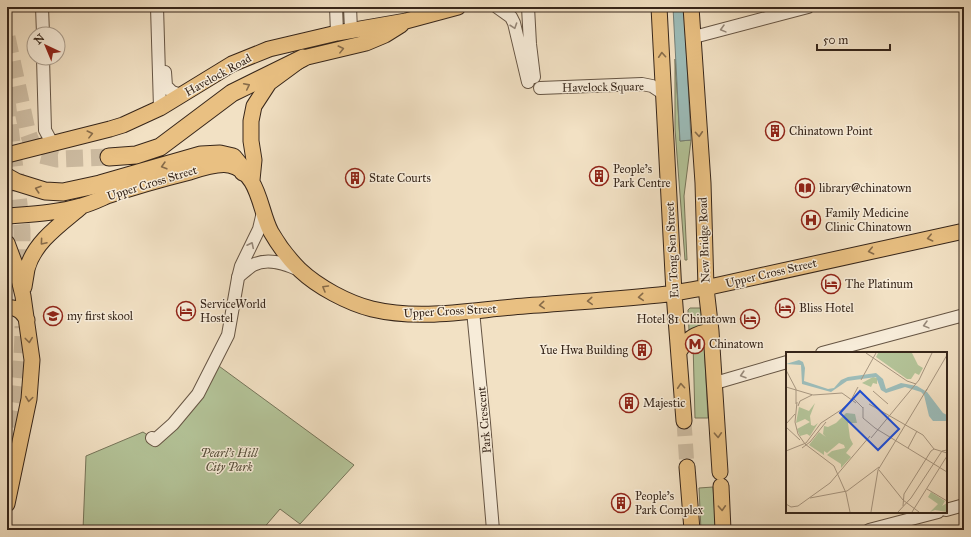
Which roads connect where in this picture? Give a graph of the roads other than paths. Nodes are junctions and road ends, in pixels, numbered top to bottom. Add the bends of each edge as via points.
1 (42, 7) edge
2 (157, 7) edge
3 (163, 7) edge
4 (336, 7) edge
5 (350, 7) edge
6 (458, 7) edge
7 (497, 7) edge
8 (528, 7) edge
9 (659, 7) edge
10 (691, 7) edge
11 (808, 7) edge
12 (406, 21) junction
13 (42, 26) edge
14 (344, 31) junction
15 (694, 37) junction
16 (303, 58) junction
17 (43, 66) edge
18 (534, 83) junction
19 (664, 94) junction
20 (180, 95) junction
21 (160, 108) junction
22 (52, 143) junction
23 (11, 150) edge
24 (109, 158) tunnel mouth
25 (247, 176) junction
26 (7, 177) edge
27 (82, 206) junction
28 (263, 212) junction
29 (7, 216) edge
30 (964, 231) edge
31 (7, 243) edge
32 (301, 270) junction
33 (238, 278) junction
34 (706, 288) junction
35 (674, 293) junction
36 (23, 296) junction
37 (7, 308) edge
38 (473, 311) junction
39 (964, 315) edge
40 (27, 320) junction
41 (711, 331) junction
42 (679, 352) junction
43 (826, 352) edge
44 (786, 362) edge
45 (714, 382) junction
46 (684, 421) tunnel mouth
47 (152, 438) dead end
48 (687, 467) tunnel mouth
49 (7, 504) edge
50 (964, 505) edge
51 (947, 510) edge
52 (934, 513) edge
53 (493, 530) edge
54 (692, 530) edge
55 (723, 530) edge
56 (869, 530) edge

1 - 13 street
2 - 21 street
3 - 20 street via 166,86
4 - 14 street
5 - 14 street
6 - 12 main road, Havelock Road
7 -> 18 street via 511,17 514,23
8 - 18 street
19 -> 9 main road, Eu Tong Sen Street
10 - 15 main road, New Bridge Road
11 -> 15 street
12 - 14 main road, Havelock Road
16 -> 12 main road via 366,43
14 - 20 main road, Havelock Road via 254,54
15 -> 34 main road, New Bridge Road via 703,183
24 -> 16 highway via 136,155 160,147 232,93
16 - 25 main road via 269,83 254,106 251,141 254,160
17 - 22 street via 45,130
18 - 19 street, Havelock Square via 642,84 652,86
19 - 35 main road, Eu Tong Sen Street
20 - 21 main road, Havelock Road
22 -> 21 main road, Havelock Road via 110,129
22 - 23 main road, Havelock Road
25 -> 26 highway via 233,157 220,154 201,155 63,192 44,191
25 - 27 main road, Upper Cross Street via 235,167 227,165 209,167 133,188
25 - 28 main road, Upper Cross Street via 258,193
27 - 29 main road, Upper Cross Street via 35,215
27 -> 36 main road via 43,240 33,254 27,268
28 - 32 main road, Upper Cross Street via 279,244
33 -> 28 street via 259,229
30 -> 34 main road, Upper Cross Street
31 - 36 main road
32 - 33 street via 277,262 262,262 253,265
38 -> 32 main road, Upper Cross Street via 405,314 372,309 351,302 321,286
33 - 47 street via 228,335 198,394 174,424 155,440
34 - 35 main road, Upper Cross Street
34 - 41 main road, New Bridge Road
35 -> 38 main road, Upper Cross Street
35 - 42 main road, Eu Tong Sen Street
36 - 40 main road
37 - 40 main road via 14,307
38 - 53 street, Park Crescent
39 -> 43 street
40 -> 49 main road via 32,360 29,399
41 - 42 main road via 687,340
41 - 45 main road, New Bridge Road
46 -> 42 main road, Eu Tong Sen Street
44 -> 45 street via 722,382
45 -> 55 main road, New Bridge Road
48 - 54 main road
50 - 51 street
52 - 56 street

